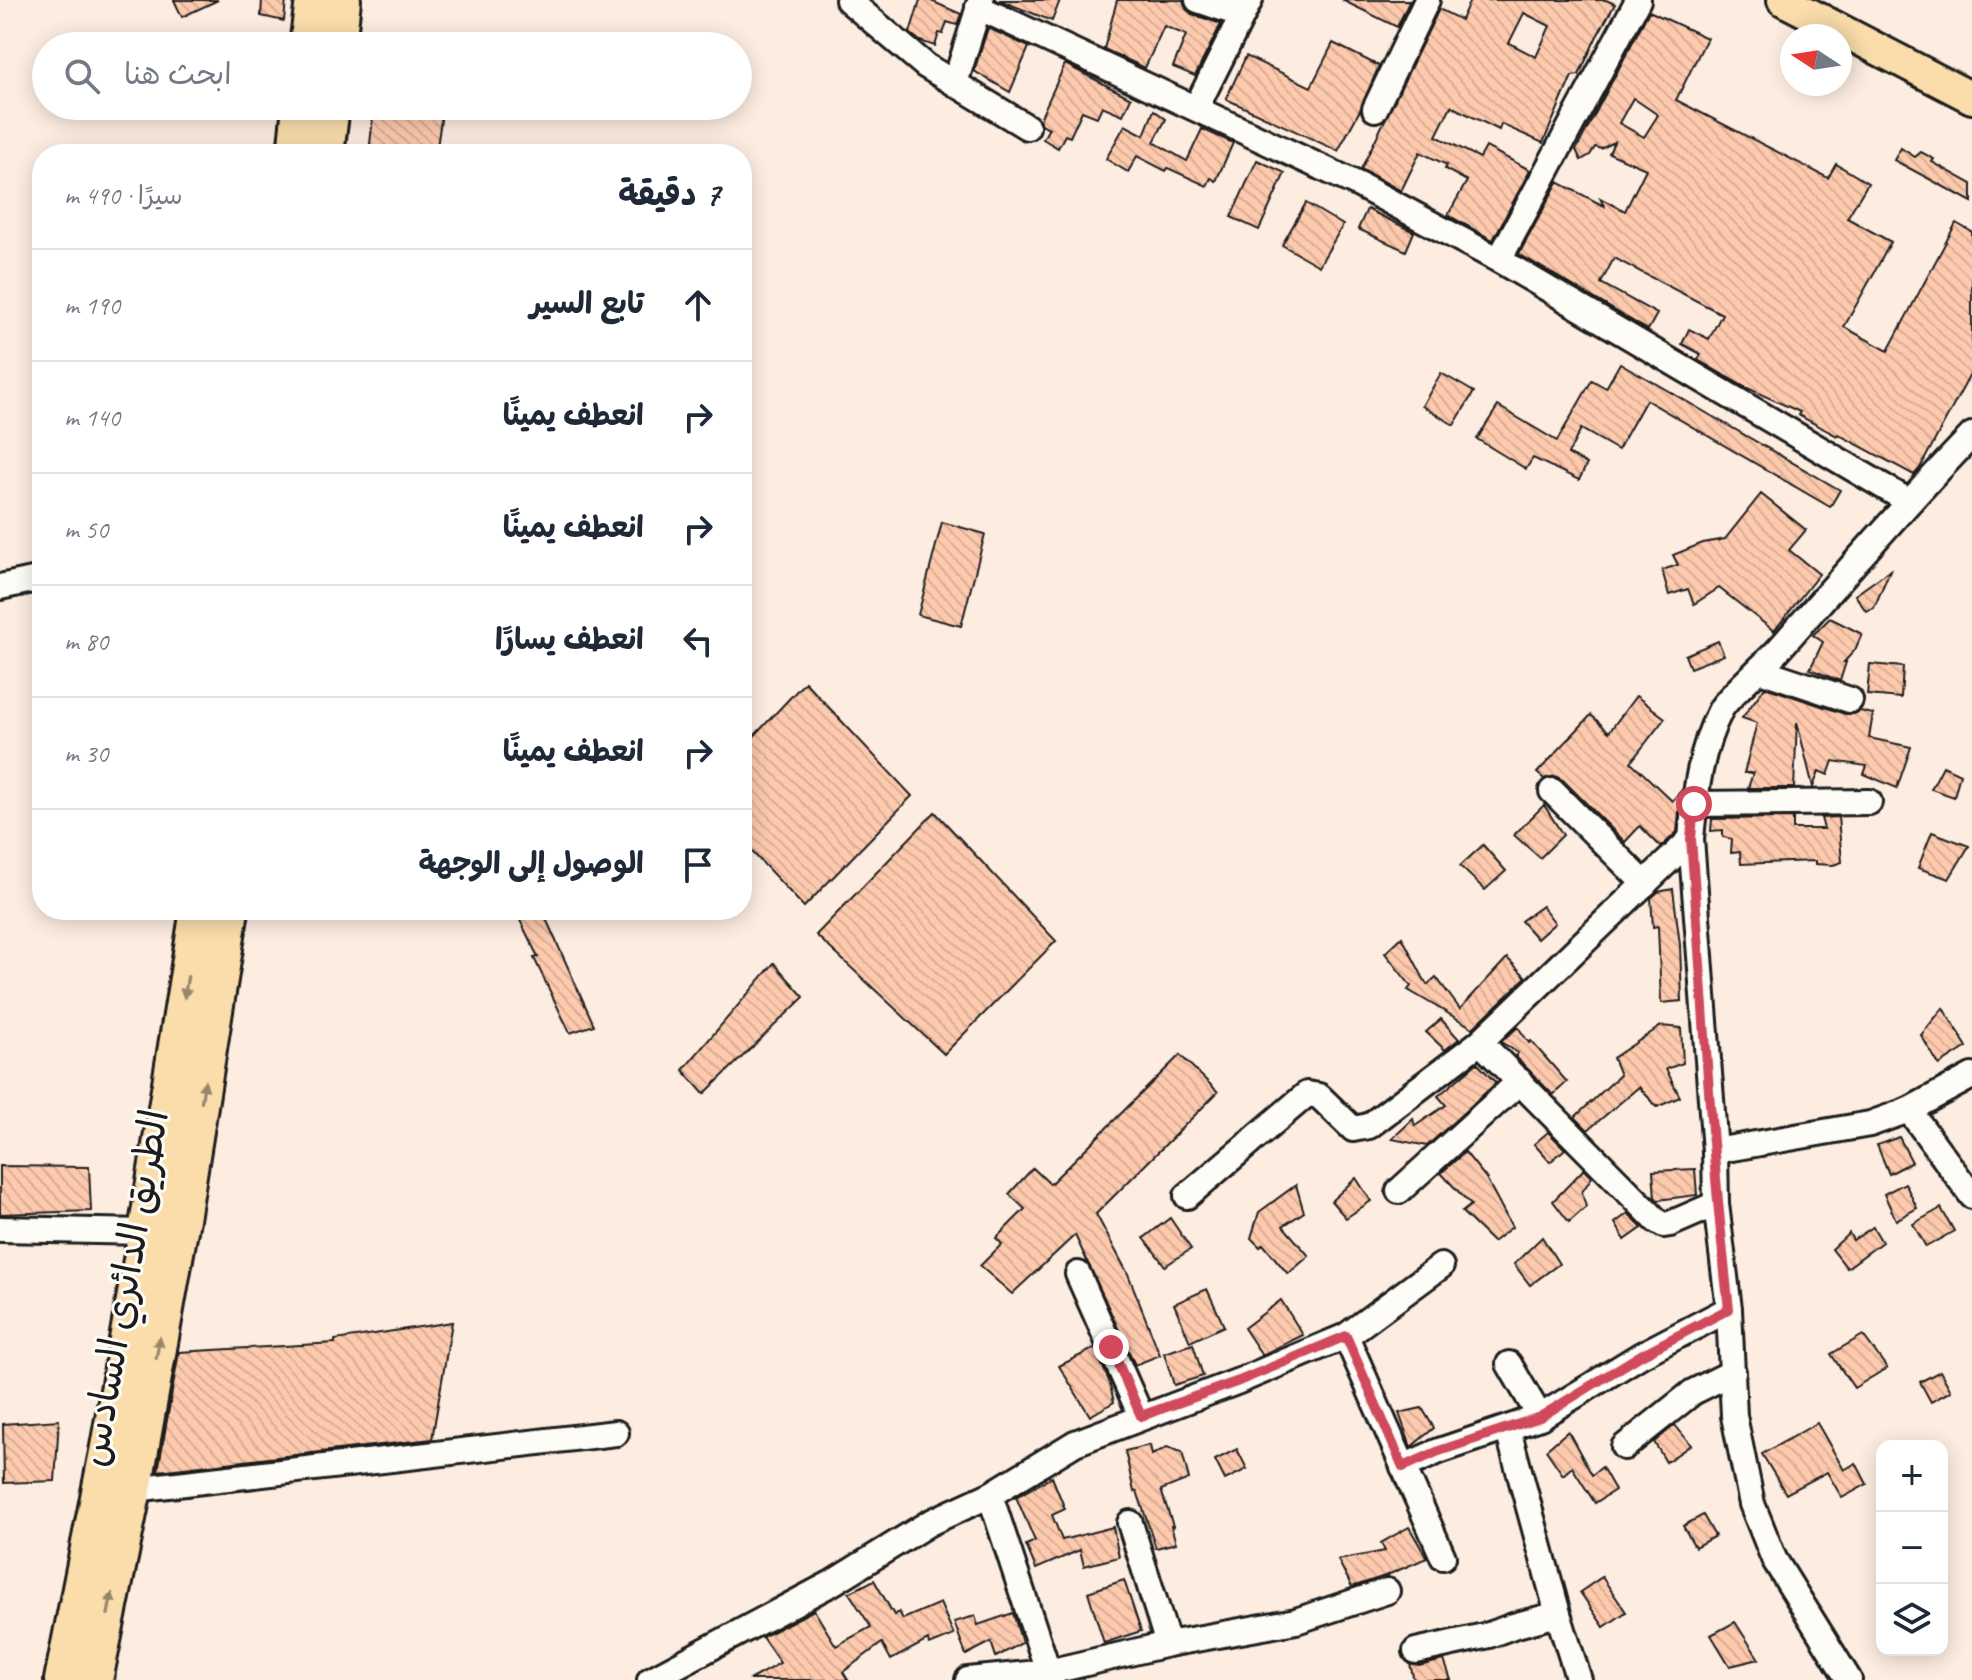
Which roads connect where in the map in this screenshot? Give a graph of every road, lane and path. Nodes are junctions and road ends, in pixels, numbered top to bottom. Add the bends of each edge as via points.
1 (313, 0) edge
2 (343, 0) edge
3 (848, 0) edge
4 (1198, 0) edge
5 (1427, 0) edge
6 (1638, 0) edge
7 (1783, 0) edge
8 (980, 4) edge
9 (1246, 8) edge
10 (309, 32) edge
11 (340, 32) edge
12 (955, 83) junction
13 (1972, 98) edge
14 (1196, 108) junction
15 (1375, 109) dead end
16 (299, 120) edge
17 (330, 120) edge
18 (1027, 127) dead end
19 (296, 144) edge
20 (327, 144) edge
21 (1499, 260) junction
22 (1972, 435) edge
23 (1908, 501) junction
24 (32, 580) edge
25 (0, 587) edge
26 (1760, 670) junction
27 (1850, 700) dead end
28 (1552, 791) dead end
29 (1869, 802) dead end
30 (1694, 804) junction
31 (1691, 839) junction
32 (1645, 884) junction
33 (196, 920) edge
34 (229, 920) edge
35 (1480, 1042) junction
36 (1972, 1076) edge
37 (1520, 1081) junction
38 (1909, 1110) junction
39 (1715, 1151) junction
40 (1399, 1191) dead end
41 (1187, 1196) dead end
42 (1972, 1196) edge
43 (1716, 1204) junction
44 (0, 1229) edge
45 (146, 1232) junction
46 (1441, 1266) dead end
47 (1078, 1274) dead end
48 (1729, 1309) junction
49 (1346, 1336) junction
50 (1509, 1364) dead end
51 (1733, 1372) junction
52 (1141, 1416) junction
53 (1540, 1417) junction
54 (1508, 1430) junction
55 (616, 1433) dead end
56 (1624, 1447) dead end
57 (1403, 1467) junction
58 (134, 1489) junction
59 (990, 1495) junction
60 (1130, 1523) dead end
61 (1443, 1557) dead end
62 (1387, 1591) dead end
63 (1558, 1614) junction
64 (1168, 1644) junction
65 (1416, 1651) dead end
66 (1050, 1676) edge
67 (62, 1680) edge
68 (95, 1680) edge
69 (650, 1680) edge
70 (968, 1680) edge
71 (1579, 1680) edge
72 (1849, 1680) edge

1 - 10 highway
2 - 11 highway
3 - 12 street via 926,66
4 - 9 street
5 - 15 street
6 - 21 street
7 - 13 main road
8 - 12 street
8 - 14 street
9 - 14 street
12 - 18 street
14 - 21 street via 1359,185
16 - 19 highway
17 - 20 highway
21 - 23 street
22 - 23 street
23 - 26 street
24 - 25 street
26 - 27 street
26 - 30 street via 1723,706 1705,746
28 - 32 street
29 - 30 street
30 - 31 street
31 - 32 street
31 - 39 street
32 - 35 street
33 -> 45 highway, الطريق الدائري السادس
58 -> 34 highway, الطريق الدائري السادس
35 - 37 street
35 - 41 street via 1364,1129 1349,1127 1319,1096 1307,1094
36 - 38 street
37 - 40 street
37 - 43 street via 1657,1221 1670,1224
38 - 39 street via 1870,1124
38 - 42 street
39 - 43 street
43 - 48 street
44 - 45 street
45 - 67 highway, الطريق الدائري السادس
46 - 49 street
47 - 52 street
48 - 51 street
48 - 53 street
49 - 52 street
49 - 57 street
50 - 53 street
51 - 56 street via 1693,1392
51 - 72 street via 1734,1416 1752,1504 1774,1559
52 - 59 street via 1075,1443
53 - 54 street
54 - 57 street
54 - 63 street
55 - 58 street
57 - 61 street
68 -> 58 highway, الطريق الدائري السادس
59 - 66 street
59 - 69 street via 929,1523 832,1583
60 - 64 street
62 - 64 street via 1296,1621
63 - 65 street
63 - 71 street
64 - 66 street
66 - 70 street

